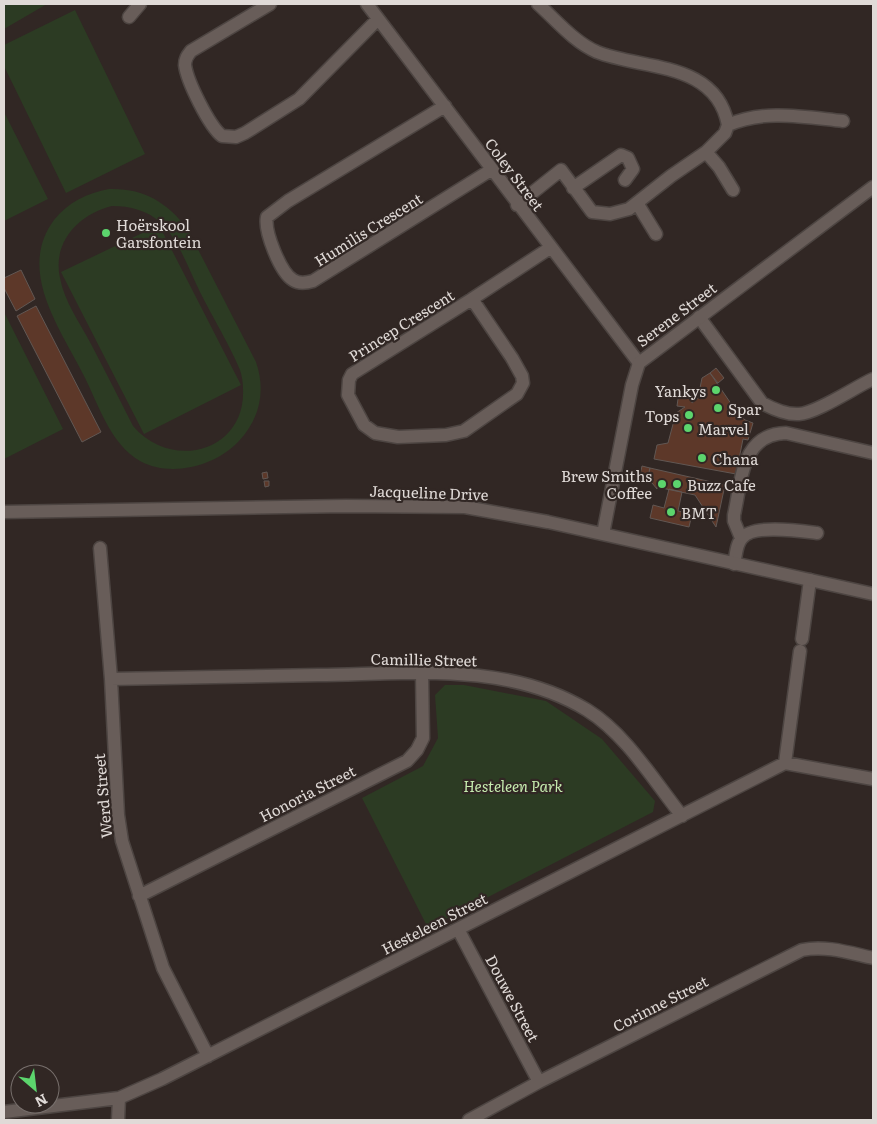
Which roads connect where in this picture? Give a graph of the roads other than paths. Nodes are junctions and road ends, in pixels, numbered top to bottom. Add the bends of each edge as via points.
1 (140, 4) edge
2 (270, 4) edge
3 (367, 4) edge
4 (538, 4) edge
5 (129, 17) dead end
6 (378, 19) junction
7 (445, 106) junction
8 (843, 122) dead end
9 (728, 125) junction
10 (706, 152) junction
11 (491, 170) junction
12 (625, 180) dead end
13 (873, 187) edge
14 (572, 188) junction
15 (733, 190) dead end
16 (637, 203) junction
17 (517, 205) junction
18 (656, 234) dead end
19 (550, 248) junction
20 (472, 299) junction
21 (698, 317) junction
22 (638, 363) junction
23 (873, 379) edge
24 (873, 453) edge
25 (4, 512) edge
26 (603, 534) junction
27 (817, 534) dead end
28 (741, 538) junction
29 (100, 548) dead end
30 (734, 564) junction
31 (810, 580) junction
32 (873, 594) edge
33 (422, 673) junction
34 (111, 679) junction
35 (785, 763) junction
36 (873, 779) edge
37 (682, 816) junction
38 (139, 896) junction
39 (458, 929) junction
40 (873, 958) edge
41 (208, 1056) junction
42 (539, 1082) junction
43 (119, 1098) junction
44 (4, 1112) edge
45 (118, 1120) edge
46 (469, 1120) edge

1 - 5 street
2 - 6 street via 191,51 185,58 191,82 211,124 222,136 236,137 245,133 299,99
3 - 6 street, Coley Street
4 - 9 street via 579,41 597,52 698,79 714,96
6 - 7 street, Coley Street
7 - 11 street, Coley Street
7 - 11 street, Humilis Crescent via 267,217 267,234 288,276 295,282 313,281
8 - 9 street via 786,114 747,118
9 - 10 street
10 - 15 street via 720,167
10 - 16 street
11 - 17 street, Coley Street
12 - 14 street via 633,169 628,158 621,155
13 - 21 street, Serene Street
14 - 16 street via 592,212 618,212
14 - 17 street via 561,170
16 - 18 street
17 - 19 street, Coley Street
19 - 20 street, Princep Crescent
19 - 22 street, Coley Street
20 - 20 street, Princep Crescent via 352,374 348,380 348,395 369,430 398,437 455,434 472,427 518,394 523,383 519,370
21 - 22 street, Serene Street
21 - 23 street via 762,403 776,410 804,413
22 - 26 street, Serene Street
24 - 28 street via 786,433 772,433 752,446 748,457 734,515
25 - 26 street, Jacqueline Drive via 433,505 488,510
26 - 30 street, Jacqueline Drive
27 - 28 street via 782,530 749,533
28 - 30 street
29 - 34 street, Werd Street
30 - 31 street, Jacqueline Drive
31 - 32 street, Jacqueline Drive
31 - 35 street
33 - 34 street, Camillie Street
33 - 37 street, Camillie Street via 464,673 546,689 589,711 626,746
33 - 38 street, Honoria Street via 423,738 407,761
34 - 38 street, Werd Street via 119,827
35 - 36 street
35 - 37 street, Hesteleen Street
37 - 39 street, Hesteleen Street
38 - 41 street, Werd Street via 163,968
39 - 41 street, Hesteleen Street
39 - 42 street, Douwe Street
40 - 42 street, Corinne Street via 828,949 802,950
41 - 43 street, Hesteleen Street
42 - 46 street, Corinne Street
43 - 44 street, Hesteleen Street
43 - 45 street

